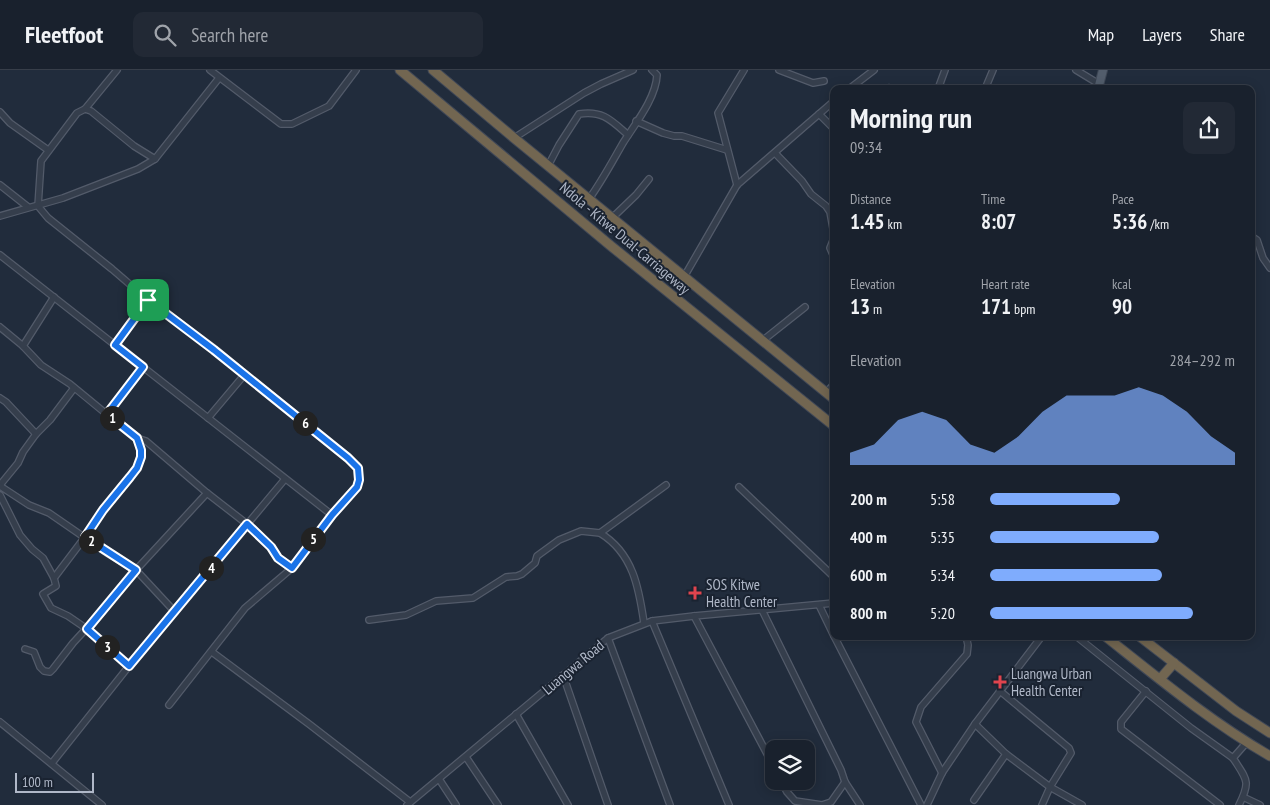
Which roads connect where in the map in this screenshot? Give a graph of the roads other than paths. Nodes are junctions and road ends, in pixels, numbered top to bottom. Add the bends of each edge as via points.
1 (117, 70) edge
2 (210, 70) edge
3 (356, 70) edge
4 (400, 70) edge
5 (433, 70) edge
6 (633, 70) edge
7 (652, 70) edge
8 (744, 70) edge
9 (778, 70) edge
10 (944, 70) edge
11 (992, 70) edge
12 (1076, 70) edge
13 (1103, 70) edge
14 (871, 71) edge
15 (220, 78) junction
16 (824, 81) dead end
17 (854, 85) edge
18 (939, 85) edge
19 (986, 85) edge
20 (1095, 85) edge
21 (1099, 85) edge
22 (830, 104) edge
23 (84, 109) junction
24 (0, 112) edge
25 (819, 114) junction
26 (636, 121) junction
27 (830, 124) edge
28 (628, 135) junction
29 (514, 138) junction
30 (48, 150) junction
31 (727, 150) junction
32 (775, 153) junction
33 (155, 159) junction
34 (548, 166) junction
35 (649, 179) dead end
36 (0, 185) edge
37 (737, 186) junction
38 (589, 199) junction
39 (38, 206) junction
40 (826, 206) junction
41 (830, 206) edge
42 (28, 207) junction
43 (830, 212) edge
44 (0, 216) edge
45 (612, 218) junction
46 (1255, 239) edge
47 (0, 255) edge
48 (1270, 268) edge
49 (684, 277) junction
50 (54, 297) junction
51 (148, 300) junction
52 (805, 307) dead end
53 (0, 327) edge
54 (762, 341) junction
55 (115, 345) junction
56 (23, 346) junction
57 (143, 367) junction
58 (244, 374) junction
59 (74, 388) junction
60 (830, 396) edge
61 (0, 398) edge
62 (107, 414) junction
63 (208, 418) junction
64 (830, 423) edge
65 (36, 434) junction
66 (137, 438) junction
67 (285, 479) junction
68 (0, 485) edge
69 (666, 485) dead end
70 (739, 487) dead end
71 (206, 493) junction
72 (0, 495) edge
73 (332, 515) junction
74 (247, 524) junction
75 (600, 533) junction
76 (85, 537) junction
77 (292, 568) junction
78 (136, 570) junction
79 (830, 572) edge
80 (54, 578) junction
81 (830, 604) edge
82 (818, 605) junction
83 (762, 610) junction
84 (176, 612) junction
85 (694, 616) junction
86 (369, 620) dead end
87 (652, 621) junction
88 (644, 623) junction
89 (830, 628) edge
90 (87, 629) junction
91 (608, 638) junction
92 (836, 640) edge
93 (967, 640) edge
94 (1039, 640) edge
95 (1081, 640) edge
96 (1110, 640) edge
97 (1144, 640) edge
98 (25, 649) dead end
99 (212, 652) junction
100 (1174, 663) junction
101 (129, 666) junction
102 (563, 675) junction
103 (1160, 679) junction
104 (1000, 691) junction
105 (1146, 691) junction
106 (169, 705) dead end
107 (516, 714) junction
108 (0, 722) edge
109 (975, 724) junction
110 (1270, 733) edge
111 (1247, 742) junction
112 (765, 750) edge
113 (1006, 754) junction
114 (1270, 756) edge
115 (466, 757) junction
116 (1233, 758) junction
117 (52, 763) junction
118 (942, 773) junction
119 (439, 779) junction
120 (845, 782) junction
121 (1050, 787) junction
122 (785, 790) edge
123 (1243, 797) junction
124 (974, 800) dead end
125 (408, 804) edge
126 (102, 805) edge
127 (456, 805) edge
128 (498, 805) edge
129 (568, 805) edge
130 (608, 805) edge
131 (670, 805) edge
132 (730, 805) edge
133 (860, 805) edge
134 (921, 805) edge
135 (927, 805) edge
136 (1042, 805) edge
137 (1082, 805) edge
138 (1220, 805) edge
139 (1238, 805) edge
140 (1260, 805) edge

1 - 23 street
2 - 15 street
3 - 15 street via 329,106 292,124 282,124
4 - 64 highway, Ndola - Kitwe Dual-Carriageway
5 - 29 highway, Ndola - Kitwe Dual-Carriageway
6 - 29 street via 584,93
7 - 26 street via 657,75 656,86
8 - 31 street via 718,113
9 - 16 street via 813,83
10 - 18 street
11 - 19 street
12 - 20 street
13 - 21 main road
14 - 17 street
15 - 33 street
22 - 25 street
23 - 30 street via 77,113
23 - 33 street
24 - 30 street
25 - 27 street
25 - 32 street
26 - 28 street
26 - 31 street via 663,133
28 - 34 street via 606,116 579,114
28 - 38 street
29 - 34 highway, Ndola - Kitwe Dual-Carriageway
30 - 39 street via 39,166
31 - 37 street
32 - 37 street
32 - 40 street
33 - 39 street via 138,169
34 - 38 highway, Ndola - Kitwe Dual-Carriageway
35 - 45 street
36 - 42 street
37 - 49 street
38 - 45 highway, Ndola - Kitwe Dual-Carriageway
39 - 42 street
39 - 51 street via 48,218
40 - 41 street
40 - 43 street
42 - 44 street
45 - 49 highway, Ndola - Kitwe Dual-Carriageway
46 - 48 street
47 - 50 street
49 - 54 highway, Ndola - Kitwe Dual-Carriageway
50 - 55 street
50 - 56 street
51 - 55 street
51 - 58 street
52 - 54 street
53 - 56 street
54 - 60 highway, Ndola - Kitwe Dual-Carriageway
55 - 57 street
56 - 59 street via 41,365
57 - 62 street
57 - 63 street
58 - 63 street
58 - 73 street via 358,468 357,487
59 - 62 street
59 - 65 street
61 - 65 street
62 - 66 street
63 - 67 street
65 - 68 street
66 - 71 street via 146,441
66 - 76 street via 141,457 137,468
67 - 73 street
67 - 74 street
68 - 76 street
69 - 75 street
70 - 79 street
71 - 74 street
71 - 78 street
72 - 80 street via 20,535 43,558
73 - 77 street
74 - 77 street via 278,558
74 - 84 street
75 - 86 street via 581,532 559,540 522,574 506,577 473,598 436,601 406,615
75 - 88 street via 617,546 632,568 641,597
76 - 78 street
76 - 80 street
77 - 99 street via 245,608
78 - 84 street
78 - 90 street
80 - 90 street via 56,586 43,594 51,608
81 - 82 street, Luangwa Road
82 - 83 street, Luangwa Road
82 - 89 street
83 - 85 street, Luangwa Road
83 - 120 street
84 - 101 street
85 - 87 street, Luangwa Road
85 - 112 street
87 - 88 street, Luangwa Road
87 - 132 street
88 - 91 street, Luangwa Road
90 - 98 street via 50,672 42,669 34,652
90 - 101 street
91 - 102 street, Luangwa Road
91 - 131 street
92 - 134 street
93 - 118 street via 966,654 921,707 916,722
94 - 104 street
95 - 105 street
96 - 103 highway
97 - 100 highway
99 - 106 street
99 - 125 street via 309,724
100 - 103 highway
100 - 110 highway
101 - 117 street
102 - 107 street, Luangwa Road
102 - 130 street
103 - 111 highway
104 - 109 street
104 - 121 street via 1071,751
105 - 116 street
105 - 138 street via 1121,722 1121,728
107 - 115 street, Luangwa Road
107 - 129 street
108 - 117 street
109 - 113 street
109 - 118 street
111 - 114 highway
111 - 116 street
113 - 121 street
113 - 124 street
115 - 119 street, Luangwa Road
115 - 128 street
116 - 123 street via 1247,780
117 - 126 street
118 - 135 street
119 - 125 street, Luangwa Road
119 - 127 street
120 - 122 street via 831,802 822,805 795,801
120 - 133 street
121 - 136 street
121 - 137 street
123 - 139 street
123 - 140 street

